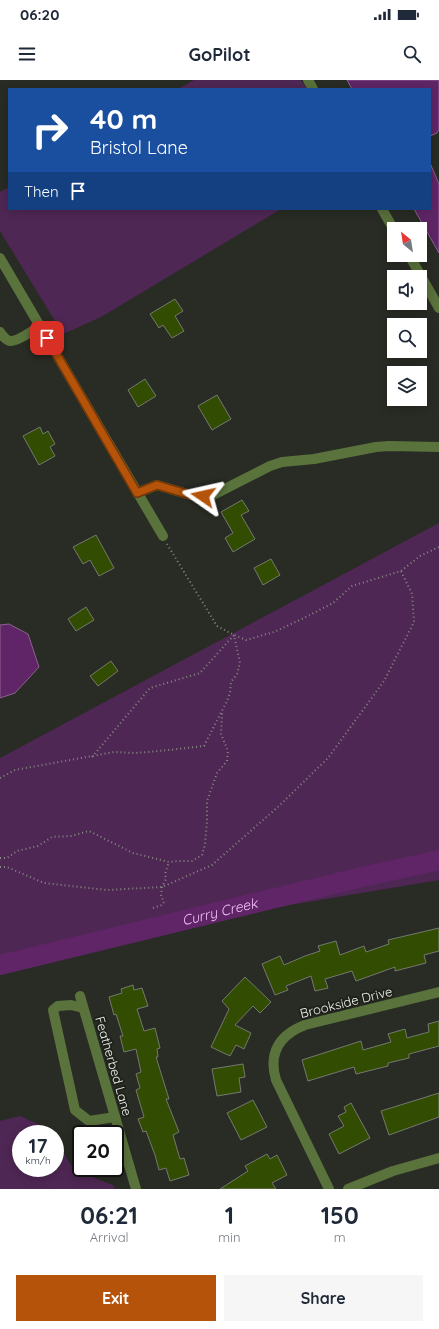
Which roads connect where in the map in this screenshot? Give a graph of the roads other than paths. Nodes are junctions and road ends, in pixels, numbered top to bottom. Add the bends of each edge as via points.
1 (383, 210) edge
2 (389, 222) edge
3 (0, 258) edge
4 (413, 262) edge
5 (3, 273) edge
6 (439, 308) edge
7 (40, 326) junction
8 (0, 332) edge
9 (439, 447) edge
10 (137, 493) junction
11 (163, 536) road end
12 (439, 992) edge
13 (80, 996) dead end
14 (83, 1008) junction
15 (115, 1117) junction
16 (439, 1158) edge
17 (136, 1189) edge
18 (329, 1189) edge
19 (348, 1189) edge

1 - 2 street
3 - 5 street
4 - 6 street
5 - 7 street
7 - 8 street via 15,341 4,338
7 - 10 street
9 - 10 street via 382,446 314,459 282,462 211,496 194,496 157,485
10 - 11 street
12 - 18 street, Brookside Drive via 305,1024 288,1033 281,1041 273,1060 276,1080
13 - 14 street, Featherbed Lane
14 - 15 street, Featherbed Lane
14 - 15 street via 71,1005 58,1006 53,1010 75,1110 88,1120
15 - 17 street, Featherbed Lane
16 - 19 street via 393,1171

